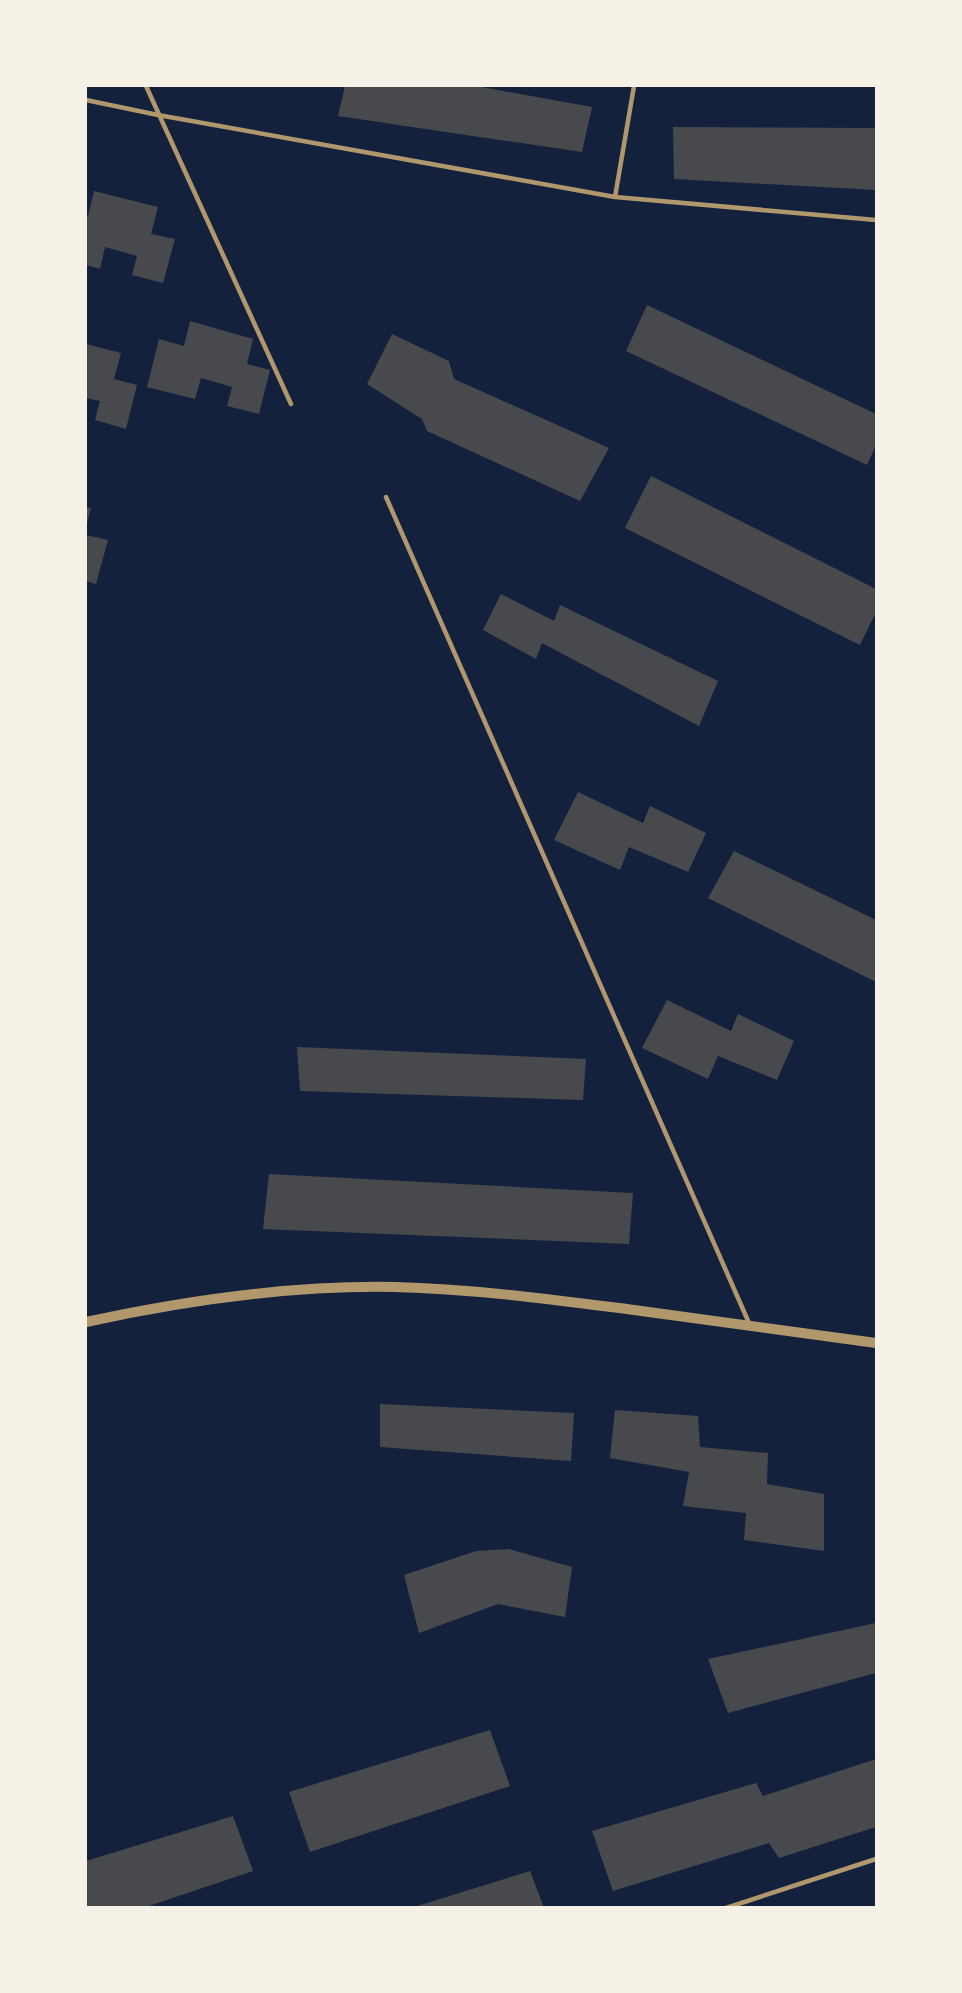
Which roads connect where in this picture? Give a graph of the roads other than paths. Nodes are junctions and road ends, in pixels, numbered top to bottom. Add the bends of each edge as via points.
1 (146, 86) edge
2 (634, 86) edge
3 (86, 100) edge
4 (158, 115) junction
5 (615, 196) junction
6 (876, 220) edge
7 (291, 404) dead end
8 (386, 497) dead end
9 (86, 1322) edge
10 (750, 1326) junction
11 (876, 1343) edge
12 (876, 1859) edge
13 (726, 1908) edge

1 - 4 lane
2 - 5 lane
3 - 4 lane
4 - 5 lane
4 - 7 lane
5 - 6 lane
8 - 10 lane
9 - 10 street via 192,1301 258,1293 394,1287 531,1297
10 - 11 street
12 - 13 lane

